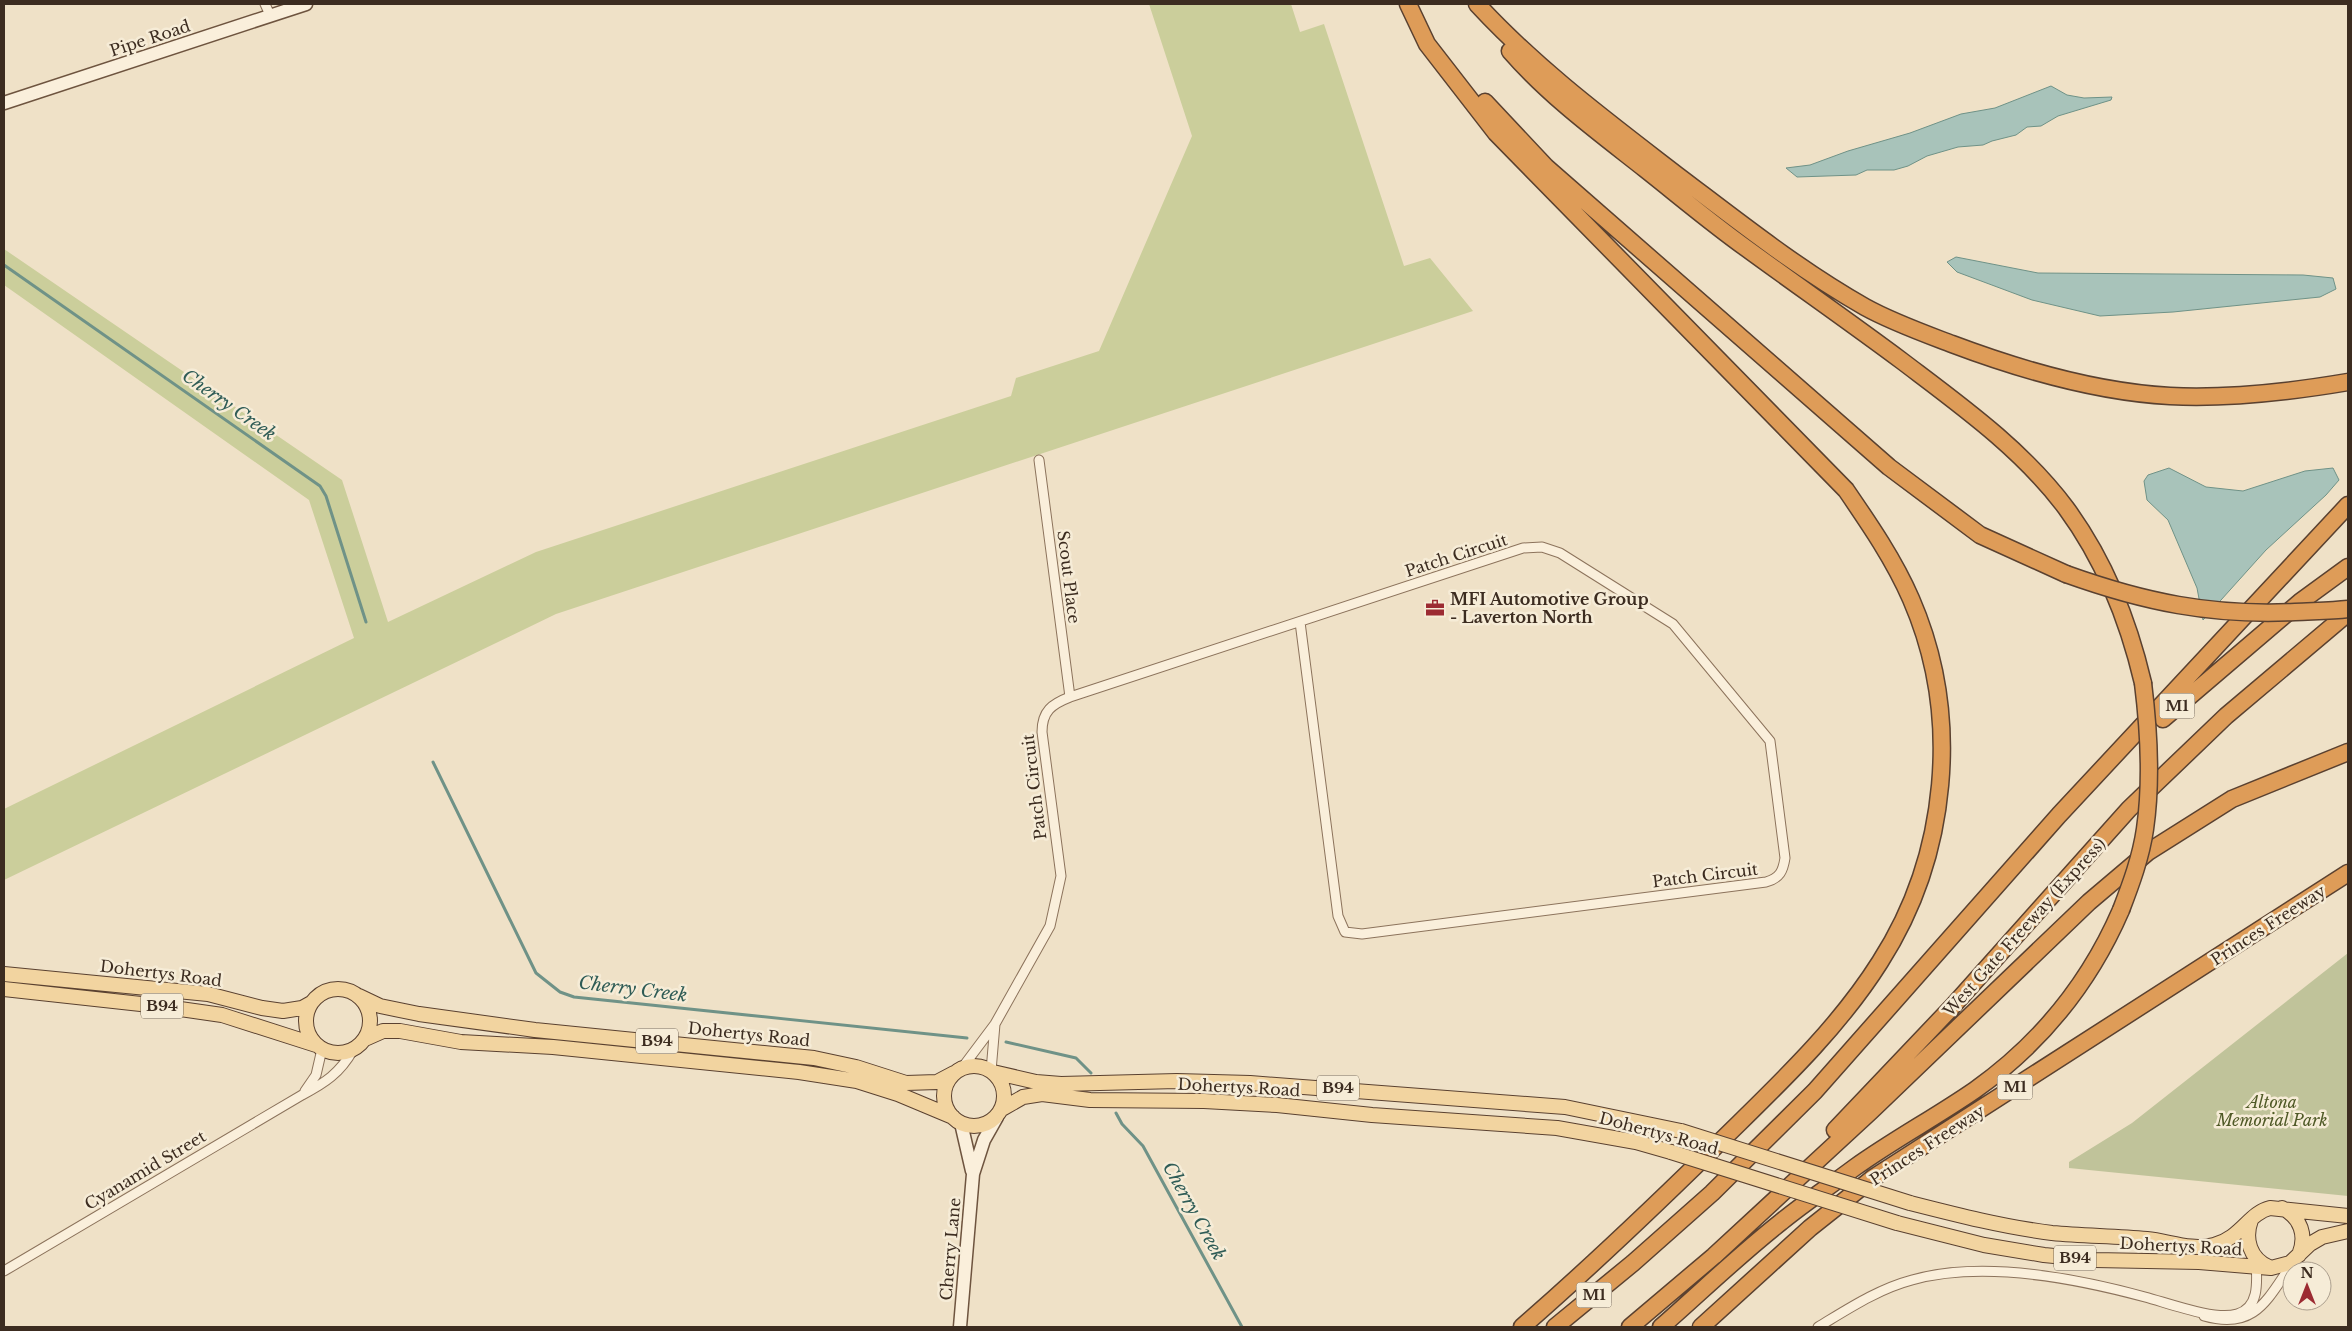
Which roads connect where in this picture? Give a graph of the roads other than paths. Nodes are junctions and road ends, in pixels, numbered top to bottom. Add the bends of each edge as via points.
1 (306, 4) edge
2 (1408, 4) edge
3 (1412, 4) edge
4 (1470, 4) edge
5 (1477, 4) edge
6 (268, 10) edge
7 (4, 103) edge
8 (2348, 382) edge
9 (1039, 460) dead end
10 (2348, 505) edge
11 (2348, 567) edge
12 (2348, 609) edge
13 (2348, 613) edge
14 (1300, 622) junction
15 (1070, 697) junction
16 (2348, 752) edge
17 (2059, 815) junction
18 (2348, 873) edge
19 (4, 974) edge
20 (4, 989) edge
21 (359, 996) junction
22 (311, 1003) junction
23 (995, 1024) junction
24 (365, 1038) junction
25 (319, 1047) junction
26 (353, 1050) junction
27 (958, 1071) junction
28 (992, 1071) junction
29 (302, 1095) junction
30 (999, 1113) junction
31 (957, 1120) junction
32 (973, 1174) junction
33 (2279, 1207) junction
34 (2348, 1216) edge
35 (2253, 1218) junction
36 (2348, 1231) edge
37 (1714, 1256) junction
38 (2297, 1258) junction
39 (2256, 1262) junction
40 (4, 1271) edge
41 (2194, 1311) junction
42 (960, 1327) edge
43 (1522, 1327) edge
44 (1556, 1327) edge
45 (1630, 1327) edge
46 (1662, 1327) edge
47 (1701, 1327) edge
48 (1818, 1327) edge

1 - 6 street, Pipe Road
2 - 43 highway via 1428,44 1496,133 1846,490 1894,564 1912,601 1936,678 1941,720 1939,805 1930,848 1918,888 1880,963 1831,1028 1742,1120 1653,1209
3 - 12 highway, bridge via 1469,83 1546,168 1888,467 1980,535 2066,574 2160,603 2216,611 2282,613
4 - 46 highway, bridge via 1527,71 1584,122 1745,248 1826,304 1987,427 2042,479 2065,508 2106,572 2133,640 2143,683 2149,792 2145,830 2122,910 2082,984 2048,1027 2017,1056 1975,1090 1781,1221
5 - 8 highway via 1537,64 1580,100 1759,237 1859,304 1916,330 2036,372 2134,392 2169,396 2238,396
6 - 7 street, Pipe Road
9 - 15 street, Scout Place
10 - 17 highway, M1
11 - 17 highway, M1 via 2292,608 2192,693
13 - 37 highway, West Gate Freeway (Express) / M1 via 2226,716 2130,809 1952,1007
14 - 14 street, Patch Circuit via 1523,548 1542,548 1560,553 1673,624 1770,741 1784,868 1780,875 1766,882 1362,934 1345,932 1338,916
14 - 15 street, Patch Circuit
15 - 23 street, Patch Circuit via 1050,706 1042,722 1061,876 1050,926
16 - 37 highway via 2232,799 2148,852 2089,902
17 - 44 highway, M1 via 1815,1091 1712,1193
18 - 47 highway, Princes Freeway / M1 via 1874,1178 1810,1228
19 - 22 main road, Dohertys Road / B94 via 208,994 283,1011
20 - 25 main road, Dohertys Road / B94 via 222,1016
21 - 22 main road, B94 via 333,989 317,996
21 - 24 main road via 369,1012 369,1030
21 - 27 main road, Dohertys Road / B94 via 380,1006 419,1014 535,1030 814,1058 906,1083 937,1082
22 - 25 main road via 305,1020 310,1038
23 - 27 street, Patch Circuit
23 - 28 street, Patch Circuit
24 - 26 main road, B94
24 - 31 main road, Dohertys Road / B94 via 384,1031 400,1031 461,1042 553,1047 799,1072 857,1081 898,1094
25 - 26 main road, B94 via 338,1053
25 - 29 street, Cyanamid Street via 316,1075
26 - 29 street, Cyanamid Street via 335,1076
27 - 28 main road, B94 via 979,1066
27 - 31 main road via 946,1085 944,1100
28 - 30 main road via 1003,1085 1004,1101
28 - 35 main road, Dohertys Road / B94, bridge via 1036,1082 1061,1084 1250,1083 1565,1106 1681,1131 1910,1203 1977,1220 2037,1230 2147,1239 2195,1247 2227,1240
29 - 40 street, Cyanamid Street
30 - 31 main road, B94 via 980,1126
30 - 32 street, Cherry Lane via 984,1140
30 - 39 main road, Dohertys Road / B94, bridge via 1023,1097 1042,1094 1090,1100 1277,1105 1557,1128 1671,1152 1897,1223 1984,1244 2095,1260
31 - 32 street, Cherry Lane
32 - 42 street, Cherry Lane
33 - 34 main road, Dohertys Road / B94
33 - 35 main road, Dohertys Road / B94 via 2264,1210
33 - 38 main road via 2291,1213 2302,1229
35 - 39 main road via 2248,1239
36 - 38 main road, Dohertys Road / B94 via 2322,1237
37 - 45 highway, M1
38 - 39 main road, Dohertys Road / B94 via 2276,1268
38 - 41 street via 2266,1305 2252,1318 2239,1324 2227,1324
39 - 41 street via 2255,1296 2243,1312 2225,1315
41 - 48 street via 2126,1292 2060,1279 1967,1272 1940,1274 1888,1288

